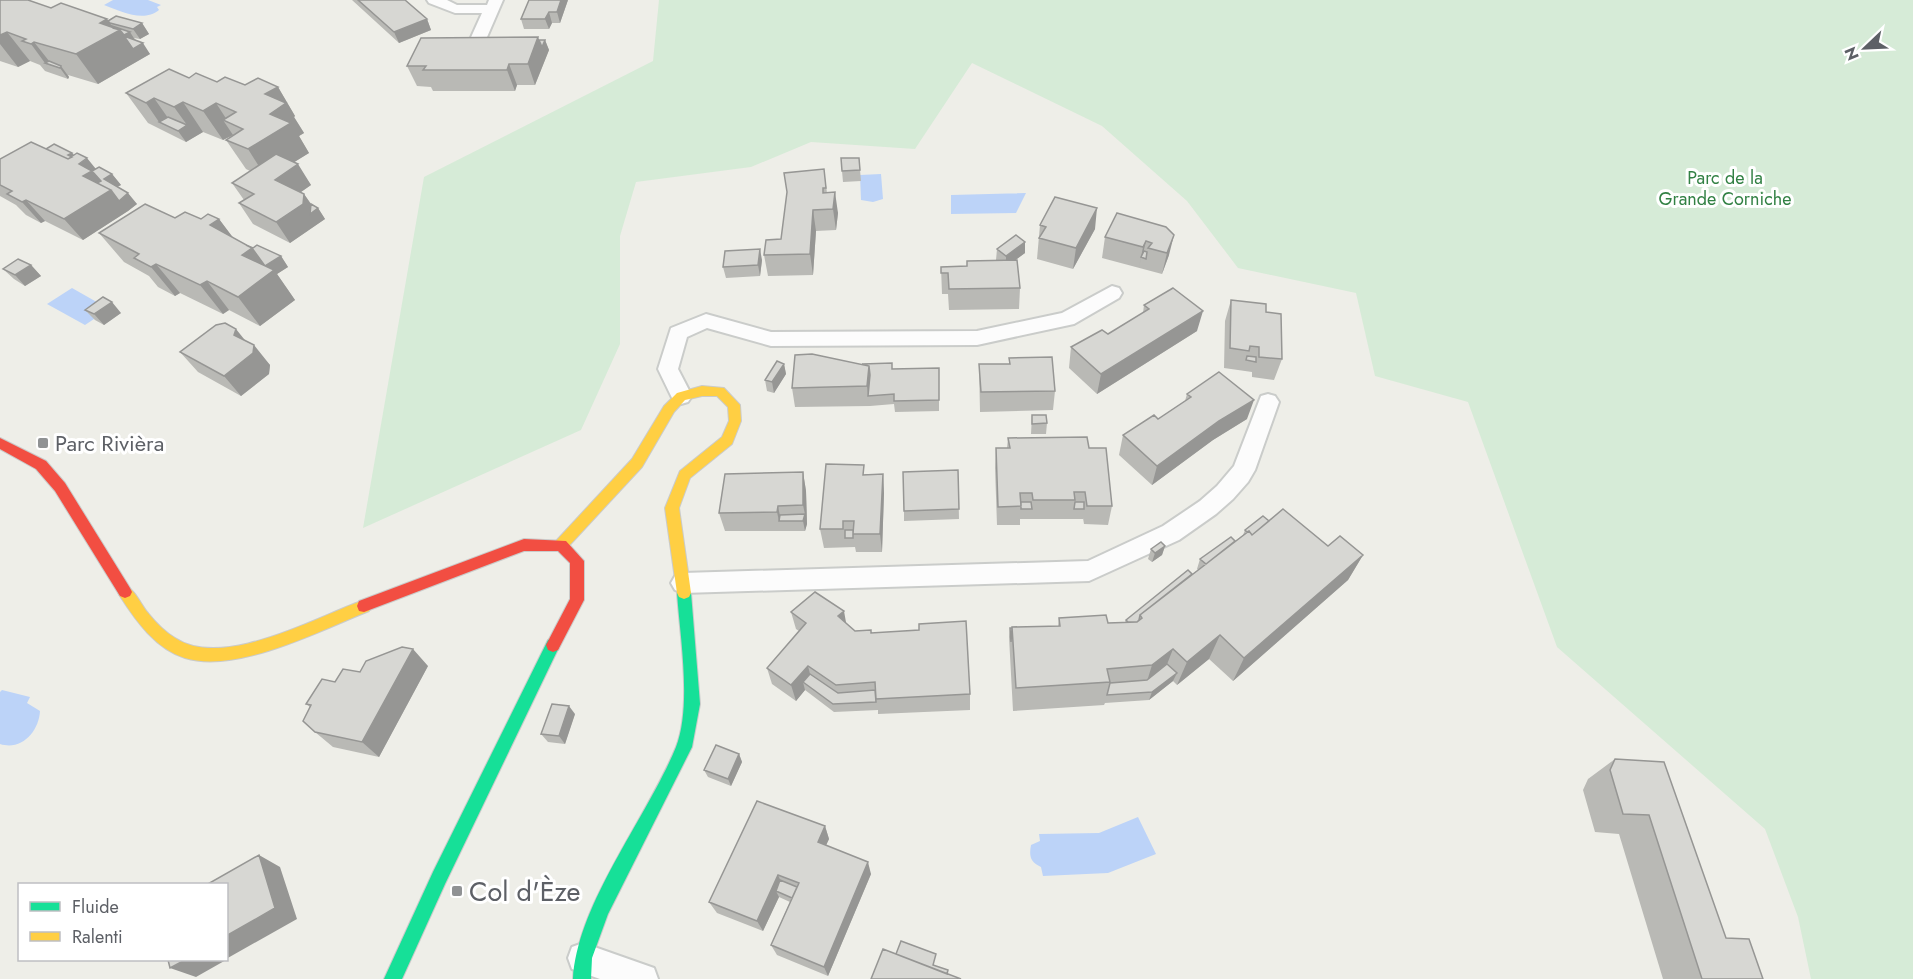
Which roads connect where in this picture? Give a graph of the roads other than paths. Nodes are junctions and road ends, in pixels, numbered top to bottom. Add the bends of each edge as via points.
1 (434, 0) edge
2 (494, 4) edge
3 (476, 44) edge
4 (1112, 293) dead end
5 (681, 396) junction
6 (1268, 402) dead end
7 (4, 451) edge
8 (561, 544) junction
9 (683, 583) junction
10 (582, 968) edge
11 (393, 979) edge
12 (643, 979) edge

1 - 2 lane via 455,9
2 - 3 lane
4 - 5 lane via 1067,319 977,338 771,339 706,321 678,333 668,369
5 - 8 street via 637,463
5 - 9 street via 720,391 734,405 735,421 726,440 685,475 672,508
6 - 9 lane via 1241,474 1203,513 1143,548 1089,571
7 - 8 street via 41,465 60,487 136,610 164,639 188,652 222,655 256,648 524,545
8 - 11 street via 577,561 578,600
9 - 10 street via 692,704 684,747 601,910
10 - 12 lane

